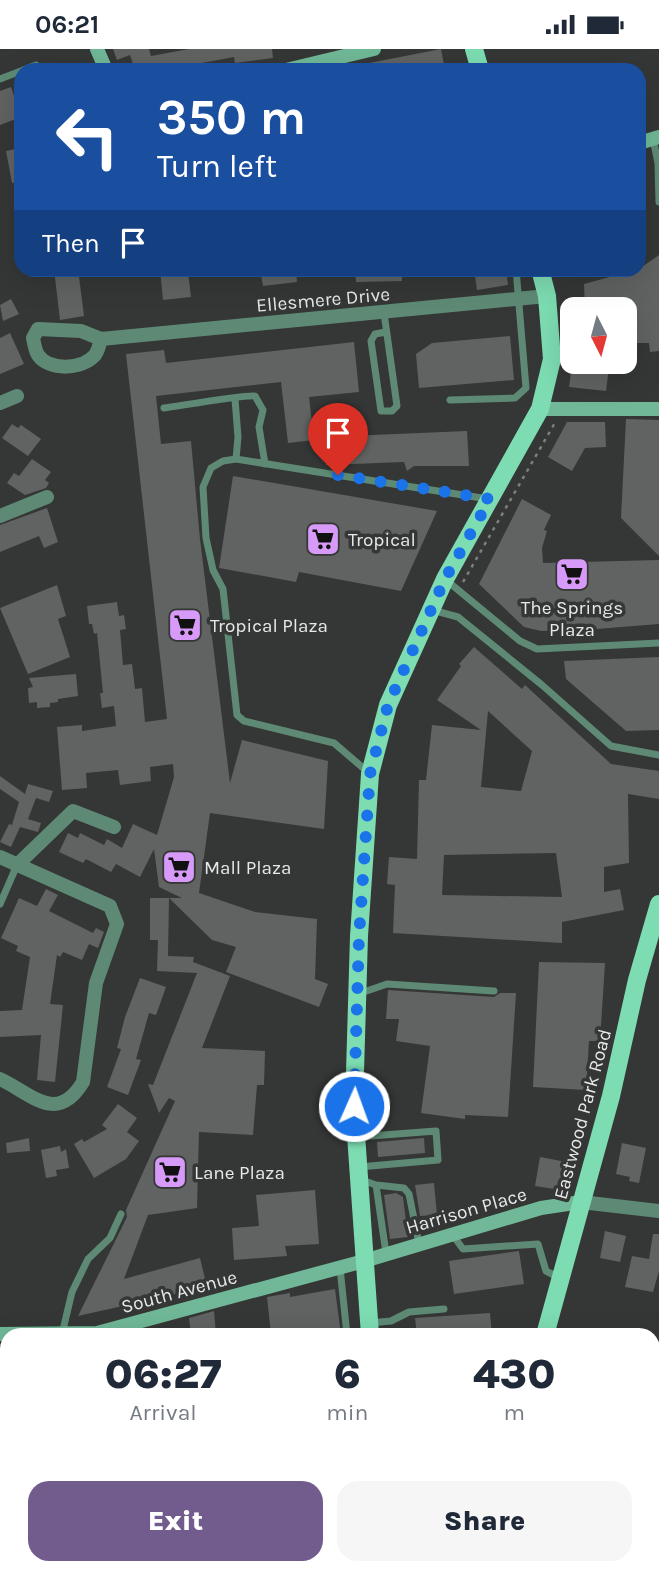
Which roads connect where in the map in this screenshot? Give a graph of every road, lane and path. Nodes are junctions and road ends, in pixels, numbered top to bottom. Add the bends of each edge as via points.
1 (374, 49) edge
2 (317, 56) edge
3 (650, 140) edge
4 (659, 202) edge
5 (517, 277) edge
6 (542, 277) edge
7 (548, 296) junction
8 (519, 299) junction
9 (384, 313) junction
10 (386, 332) junction
11 (101, 339) dead end
12 (17, 396) dead end
13 (235, 399) junction
14 (450, 400) dead end
15 (0, 403) edge
16 (164, 408) dead end
17 (540, 409) junction
18 (659, 409) edge
19 (236, 459) junction
20 (265, 464) junction
21 (47, 498) dead end
22 (490, 499) junction
23 (0, 516) edge
24 (445, 579) junction
25 (431, 610) junction
26 (659, 643) edge
27 (659, 755) edge
28 (370, 774) junction
29 (114, 827) dead end
30 (0, 857) edge
31 (17, 865) junction
32 (0, 904) edge
33 (659, 904) edge
34 (494, 991) dead end
35 (358, 995) junction
36 (0, 1079) edge
37 (356, 1137) junction
38 (364, 1177) junction
39 (581, 1202) junction
40 (659, 1212) edge
41 (121, 1214) dead end
42 (453, 1234) junction
43 (419, 1244) junction
44 (386, 1253) junction
45 (364, 1261) junction
46 (340, 1268) junction
47 (560, 1279) junction
48 (444, 1309) dead end
49 (64, 1328) edge
50 (118, 1328) edge
51 (346, 1328) edge
52 (369, 1328) edge
53 (372, 1328) edge
54 (547, 1328) edge

1 - 2 main road
3 - 4 lane via 658,163
5 - 8 lane
6 - 7 main road
7 - 8 street, Ellesmere Drive
7 - 17 main road via 552,359
8 - 9 street, Ellesmere Drive
8 - 14 lane via 523,393 515,398
9 - 10 lane
9 - 11 street, Ellesmere Drive
10 - 10 lane via 375,334 371,341 381,411 392,411 397,406
12 - 15 street
13 - 16 lane
13 - 19 lane
13 - 20 lane via 246,394 261,402
17 - 18 main road
17 - 22 main road
19 - 20 lane
19 - 28 lane via 211,468 203,487 206,538 213,571 223,589 238,717 334,743
20 - 22 lane
21 - 23 street
22 - 24 main road
24 - 25 main road
24 - 26 lane via 520,641 537,649
25 - 27 lane via 458,617 611,747
25 - 28 main road via 388,705
28 - 35 main road
29 - 31 street via 73,811
30 - 31 street
31 - 32 lane
31 - 36 street via 110,906 117,924 100,965 83,1082 77,1093 69,1101 48,1105
33 - 39 main road, Eastwood Park Road
34 - 35 lane via 387,984
35 - 37 main road
37 - 38 main road
37 - 38 lane via 436,1131 438,1160
38 - 43 lane via 404,1188 409,1194
38 - 44 lane
38 - 45 main road
39 - 40 street
39 - 42 main road, Harrison Place via 541,1208
39 - 47 main road, Eastwood Park Road
41 - 49 lane via 110,1238 88,1259 72,1293
42 - 43 main road, Harrison Place
42 - 47 lane via 463,1249 538,1244 546,1271
43 - 44 main road, Harrison Place
44 - 45 main road, Harrison Place
45 - 46 main road, South Avenue
45 - 52 main road
46 - 50 main road, South Avenue
46 - 51 lane
47 - 54 main road, Eastwood Park Road
48 - 53 lane via 409,1311

